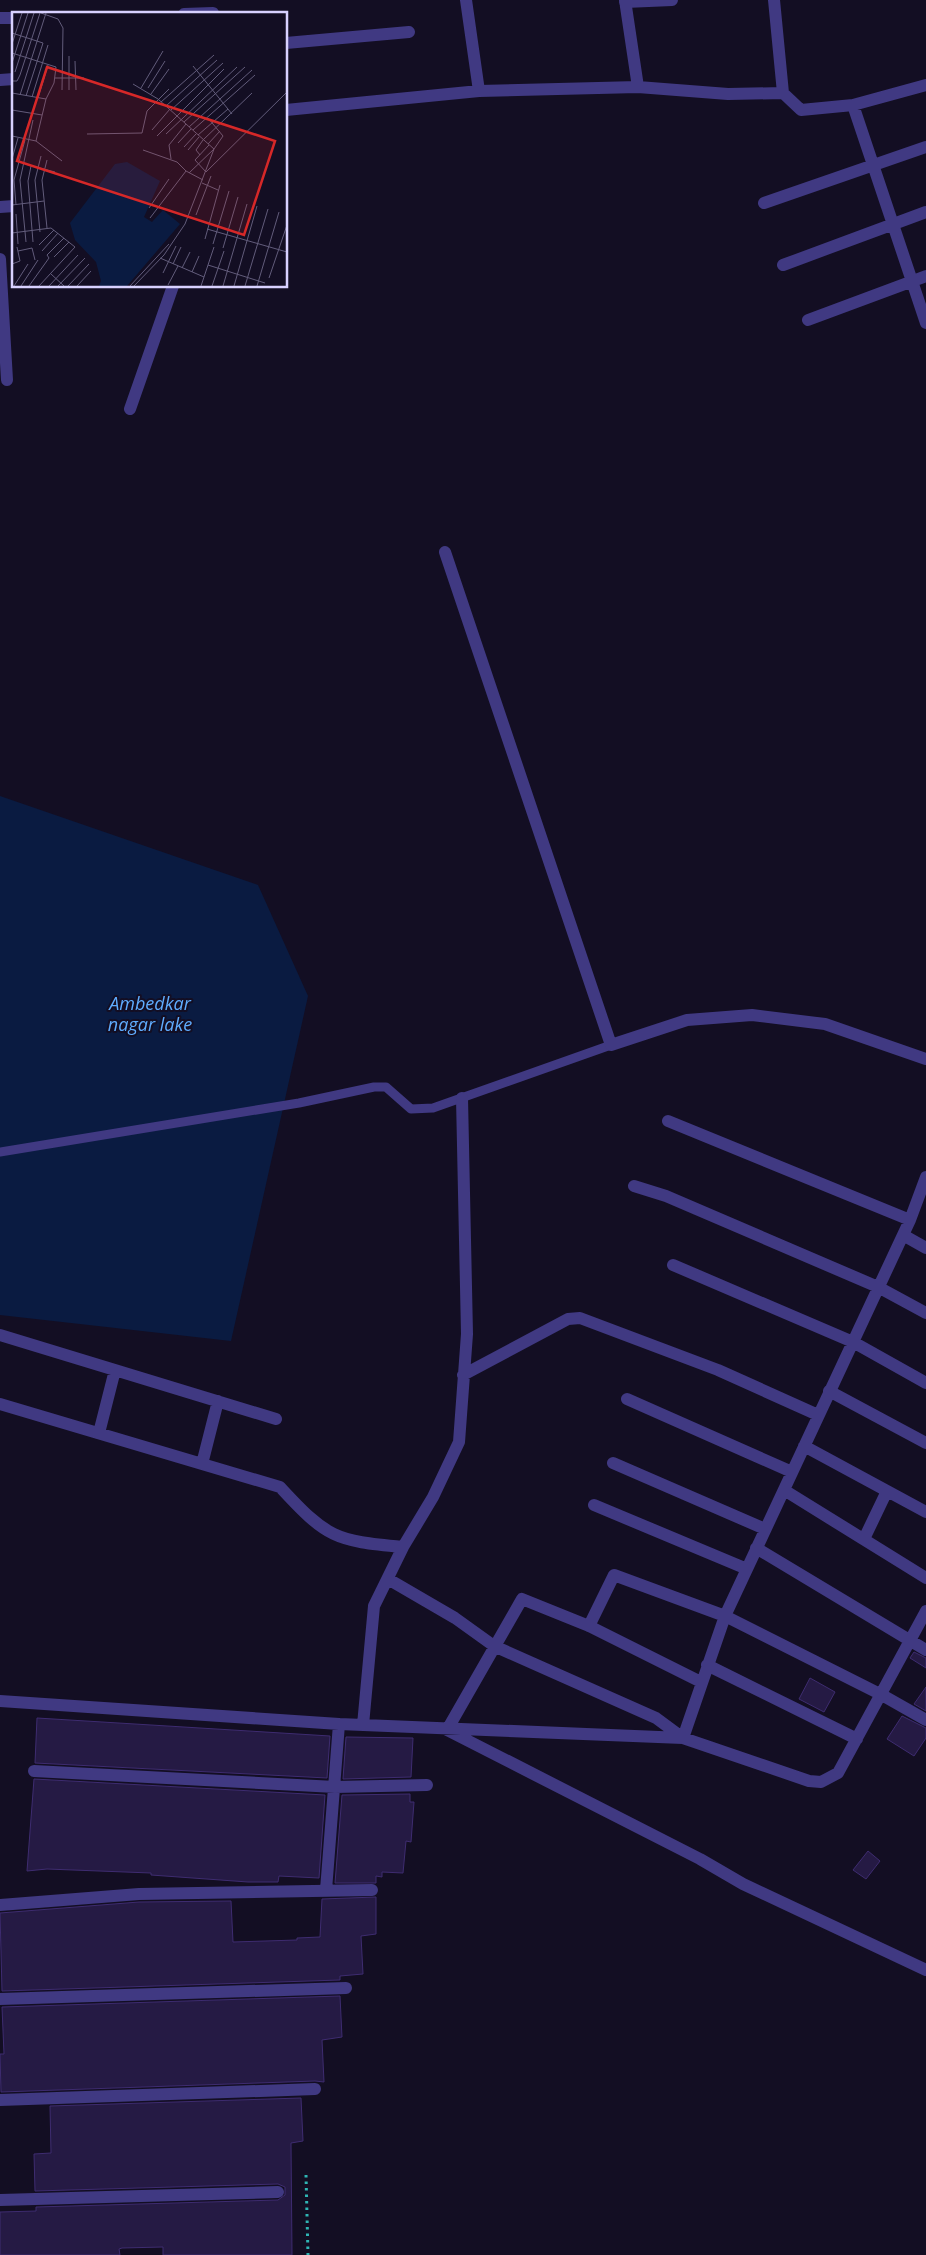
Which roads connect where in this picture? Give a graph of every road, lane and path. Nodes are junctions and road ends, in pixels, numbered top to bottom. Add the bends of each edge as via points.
1 (466, 0) edge
2 (672, 0) edge
3 (774, 0) edge
4 (625, 1) edge
5 (409, 32) dead end
6 (288, 43) edge
7 (926, 84) edge
8 (638, 87) junction
9 (479, 90) junction
10 (783, 93) junction
11 (853, 105) junction
12 (288, 110) edge
13 (926, 147) edge
14 (874, 166) junction
15 (764, 203) dead end
16 (926, 212) edge
17 (892, 223) junction
18 (0, 260) edge
19 (783, 265) dead end
20 (0, 271) edge
21 (926, 276) edge
22 (912, 281) junction
23 (172, 288) edge
24 (808, 320) dead end
25 (926, 323) edge
26 (2, 333) edge
27 (6, 380) dead end
28 (130, 409) dead end
29 (445, 552) dead end
30 (611, 1045) junction
31 (926, 1059) edge
32 (462, 1098) junction
33 (668, 1121) dead end
34 (0, 1152) edge
35 (926, 1180) edge
36 (634, 1186) dead end
37 (910, 1220) junction
38 (902, 1235) junction
39 (926, 1248) edge
40 (673, 1265) dead end
41 (878, 1287) junction
42 (926, 1313) edge
43 (0, 1334) edge
44 (853, 1342) junction
45 (115, 1370) junction
46 (463, 1374) junction
47 (926, 1383) edge
48 (829, 1392) junction
49 (626, 1399) dead end
50 (218, 1401) junction
51 (0, 1404) edge
52 (818, 1415) junction
53 (276, 1419) dead end
54 (99, 1433) junction
55 (926, 1443) edge
56 (804, 1446) junction
57 (613, 1463) dead end
58 (202, 1464) junction
59 (792, 1472) junction
60 (784, 1490) junction
61 (886, 1491) junction
62 (594, 1505) dead end
63 (926, 1512) edge
64 (765, 1529) junction
65 (864, 1539) junction
66 (403, 1547) junction
67 (756, 1548) junction
68 (747, 1569) junction
69 (926, 1578) edge
70 (388, 1579) junction
71 (926, 1612) edge
72 (725, 1616) junction
73 (589, 1626) junction
74 (910, 1640) junction
75 (494, 1646) junction
76 (926, 1650) edge
77 (707, 1665) junction
78 (701, 1682) junction
79 (882, 1695) junction
80 (0, 1701) edge
81 (926, 1720) edge
82 (339, 1724) junction
83 (363, 1725) junction
84 (447, 1730) junction
85 (683, 1738) junction
86 (857, 1739) junction
87 (34, 1771) dead end
88 (427, 1785) dead end
89 (335, 1787) junction
90 (326, 1890) junction
91 (372, 1890) dead end
92 (0, 1905) edge
93 (926, 1970) edge
94 (346, 1988) dead end
95 (0, 1999) edge
96 (316, 2089) dead end
97 (0, 2100) edge
98 (306, 2175) dead end
99 (278, 2192) dead end
100 (0, 2200) edge
101 (308, 2255) edge

1 - 9 street
2 - 4 street
3 - 10 street
4 - 8 street
5 - 6 street
7 - 11 street
8 - 9 street
8 - 10 street via 728,94
9 - 12 street
10 - 11 street via 801,110
11 - 14 street
13 - 14 street
14 - 15 street
14 - 17 street
16 - 17 street
17 - 19 street
17 - 22 street
18 - 20 street
20 - 26 street
21 - 22 street
22 - 24 street
22 - 25 street
23 - 28 street
26 - 27 street
29 - 30 street
30 - 31 street via 687,1020 752,1015 825,1024
30 - 32 lane
32 - 34 lane via 433,1108 411,1109 386,1087 374,1087 299,1103
32 - 46 street via 467,1334
33 - 37 street
35 - 37 street
36 - 41 street via 666,1196
37 - 38 street
38 - 39 street
38 - 41 street
40 - 44 street
41 - 42 street
41 - 44 street
43 - 45 street
44 - 47 street
44 - 48 street
45 - 50 street
45 - 54 street
46 - 52 street via 568,1319 580,1318 718,1370
46 - 66 street via 459,1442 434,1497
48 - 52 street
48 - 55 street
49 - 59 street
50 - 53 street
50 - 58 street
51 - 54 street
52 - 56 street
54 - 58 street
56 - 59 street
56 - 61 street
57 - 64 street
58 - 66 street via 280,1487 309,1518 332,1536 355,1543
59 - 60 street
60 - 64 street
60 - 65 street
61 - 63 street
61 - 65 street
62 - 68 street
64 - 67 street
65 - 69 street
66 - 70 street
67 - 68 street
67 - 74 street
68 - 72 street
70 - 75 street via 455,1618
70 - 83 street via 374,1606
71 - 74 street
72 - 73 street via 614,1575
72 - 77 street
72 - 79 street
73 - 75 street via 522,1599
73 - 78 street
74 - 76 street
74 - 79 street
75 - 84 street
75 - 85 street via 656,1718
77 - 78 street
77 - 86 street
78 - 85 street
79 - 81 street
79 - 86 street
80 - 82 street
82 - 83 street
82 - 89 street
83 - 84 street
84 - 85 street
84 - 93 street via 743,1884
85 - 86 street via 809,1782 821,1782 838,1772
87 - 89 street
88 - 89 street
89 - 90 street
90 - 91 street
90 - 92 street via 139,1894
94 - 95 street
96 - 97 street
98 - 101 path
99 - 100 street

